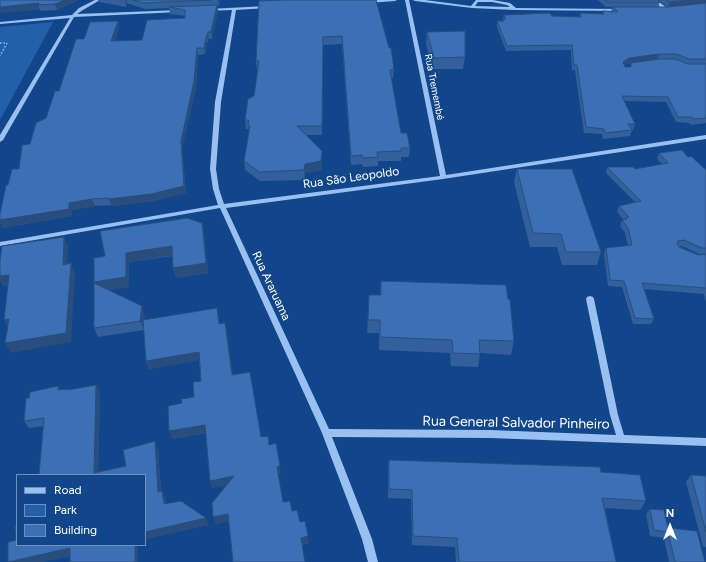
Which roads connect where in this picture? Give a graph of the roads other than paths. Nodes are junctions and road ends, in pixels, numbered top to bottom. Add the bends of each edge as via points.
1 (98, 0) edge
2 (395, 0) edge
3 (407, 0) edge
4 (414, 0) edge
5 (655, 0) edge
6 (492, 1) edge
7 (365, 2) edge
8 (273, 7) edge
9 (472, 7) junction
10 (234, 9) junction
11 (515, 9) junction
12 (672, 9) edge
13 (204, 10) edge
14 (627, 10) edge
15 (658, 10) edge
16 (666, 10) junction
17 (188, 11) edge
18 (73, 16) junction
19 (0, 23) edge
20 (1, 137) edge
21 (706, 137) edge
22 (443, 177) junction
23 (222, 206) junction
24 (0, 244) edge
25 (590, 299) dead end
26 (326, 433) junction
27 (621, 439) junction
28 (706, 442) edge
29 (373, 562) edge

1 - 18 street via 80,9
2 - 7 street
3 - 22 street, Rua Tremembé
4 - 9 street
5 - 16 street
6 - 9 street via 477,1
6 - 11 street via 508,4
8 - 10 street
9 - 11 street
10 - 13 street
10 - 23 street, Rua Araruama via 218,102 214,169 216,189
11 - 14 street
12 - 16 street
15 - 16 street
17 - 18 street
18 - 19 street
18 - 20 street
21 - 22 street, Rua São Leopoldo
22 - 23 street, Rua São Leopoldo
23 - 24 street, Rua São Leopoldo
23 - 26 street, Rua Araruama
25 - 27 street
26 - 27 street, Rua General Salvador Pinheiro via 490,434
26 - 29 street, Rua Araruama via 367,539
27 - 28 street, Rua General Salvador Pinheiro

